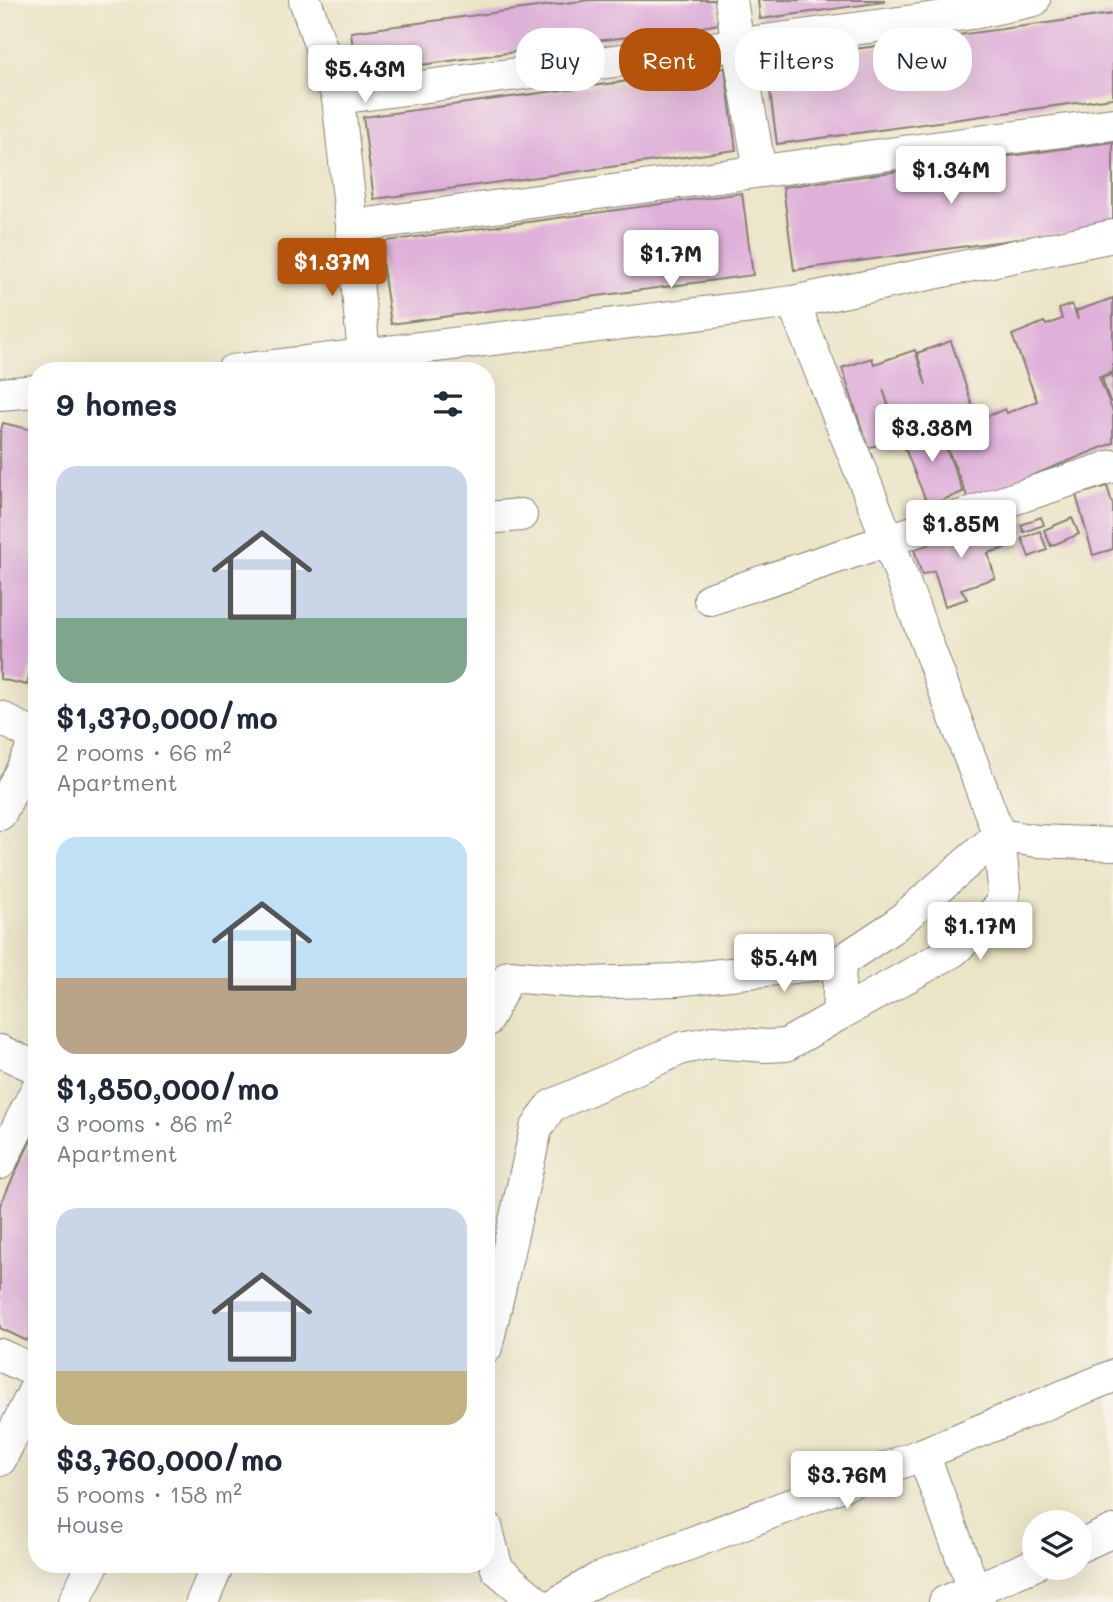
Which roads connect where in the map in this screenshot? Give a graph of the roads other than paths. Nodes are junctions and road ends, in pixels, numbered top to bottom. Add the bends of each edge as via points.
1 (305, 0) edge
2 (732, 0) edge
3 (1034, 0) edge
4 (972, 6) edge
5 (736, 28) edge
6 (837, 28) edge
7 (735, 44) edge
8 (747, 91) edge
9 (338, 98) junction
10 (1113, 124) edge
11 (761, 171) junction
12 (352, 226) junction
13 (1113, 236) edge
14 (793, 302) junction
15 (363, 362) edge
16 (366, 362) edge
17 (28, 392) edge
18 (0, 394) edge
19 (1113, 466) edge
20 (521, 515) dead end
21 (495, 517) edge
22 (888, 540) junction
23 (709, 599) dead end
24 (0, 717) edge
25 (28, 733) edge
26 (28, 756) edge
27 (0, 814) edge
28 (999, 835) junction
29 (1113, 844) edge
30 (841, 962) junction
31 (495, 1003) edge
32 (838, 1015) junction
33 (0, 1051) edge
34 (28, 1065) edge
35 (28, 1107) edge
36 (0, 1163) edge
37 (495, 1309) edge
38 (0, 1355) edge
39 (28, 1368) edge
40 (1113, 1376) edge
41 (28, 1403) edge
42 (923, 1454) junction
43 (0, 1460) edge
44 (1113, 1531) edge
45 (1092, 1541) edge
46 (495, 1561) edge
47 (1022, 1571) edge
48 (88, 1573) edge
49 (214, 1573) edge
50 (599, 1590) edge
51 (966, 1598) edge
52 (74, 1602) edge
53 (202, 1602) edge
54 (536, 1602) edge
55 (559, 1602) edge

1 - 9 street
2 - 5 street
3 - 4 street
4 - 6 street
7 - 9 street
8 - 11 street
9 - 12 street
10 - 11 street
11 - 12 street
12 - 15 street
13 - 14 street
14 - 16 street via 410,348
14 - 22 street
17 - 18 street
19 - 22 street
20 - 21 street
22 - 23 street
22 - 28 street
24 - 25 street
26 - 27 street
28 - 29 street
28 - 30 street via 893,927
28 - 32 street via 1002,905 953,951
30 - 31 street via 675,980 591,983 509,976
30 - 32 street
32 - 37 street via 786,1045 713,1042 682,1048 551,1106 536,1129
33 - 34 street
35 - 36 street
38 - 39 street
40 - 42 street
41 - 43 street
42 - 50 street
42 - 51 street
44 - 45 street
46 - 54 street via 497,1569
47 - 51 street
48 - 52 street
49 - 53 street
50 - 55 street

